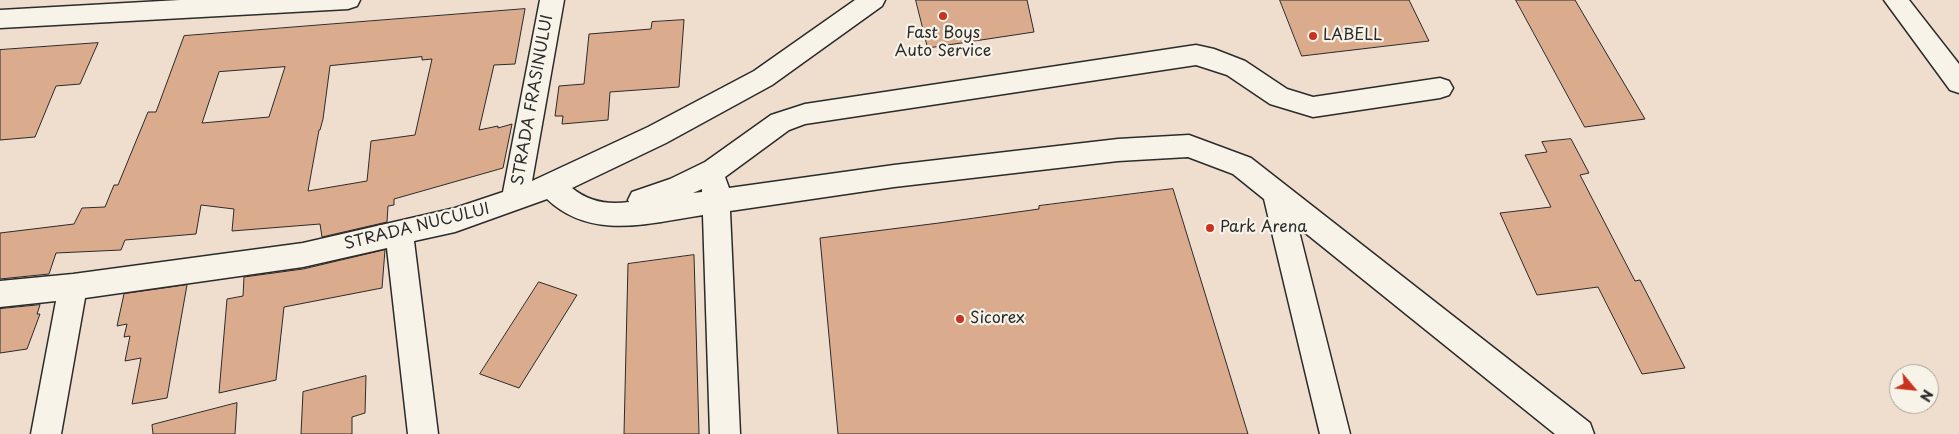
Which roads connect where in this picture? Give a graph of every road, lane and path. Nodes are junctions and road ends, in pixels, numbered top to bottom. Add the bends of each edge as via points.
1 (348, 0) edge
2 (552, 0) edge
3 (873, 0) edge
4 (1896, 0) edge
5 (0, 19) edge
6 (1959, 83) edge
7 (1440, 88) dead end
8 (714, 170) junction
9 (551, 185) junction
10 (1276, 192) junction
11 (515, 200) junction
12 (715, 202) junction
13 (596, 215) junction
14 (399, 234) junction
15 (73, 287) junction
16 (0, 294) edge
17 (46, 434) edge
18 (423, 434) edge
19 (725, 434) edge
20 (1335, 434) edge
21 (1578, 434) edge

1 - 5 street
2 - 11 street, STRADA FRASINULUI
3 - 9 street, STRADA NUCULUI via 763,78 658,135
4 - 6 street
7 - 8 street via 1313,107 1279,97 1236,68 1196,55 805,114 780,122
8 - 12 street
8 - 13 street via 678,188
9 - 11 street, STRADA NUCULUI
9 - 13 street via 569,203
10 - 12 street via 1242,166 1189,146 1118,150 894,176
10 - 20 street
10 - 21 street
11 - 14 street, STRADA NUCULUI
12 - 13 street via 622,215
12 - 19 street
14 - 15 street, STRADA NUCULUI via 303,255
14 - 18 street
15 - 16 street, STRADA NUCULUI
15 - 17 street

